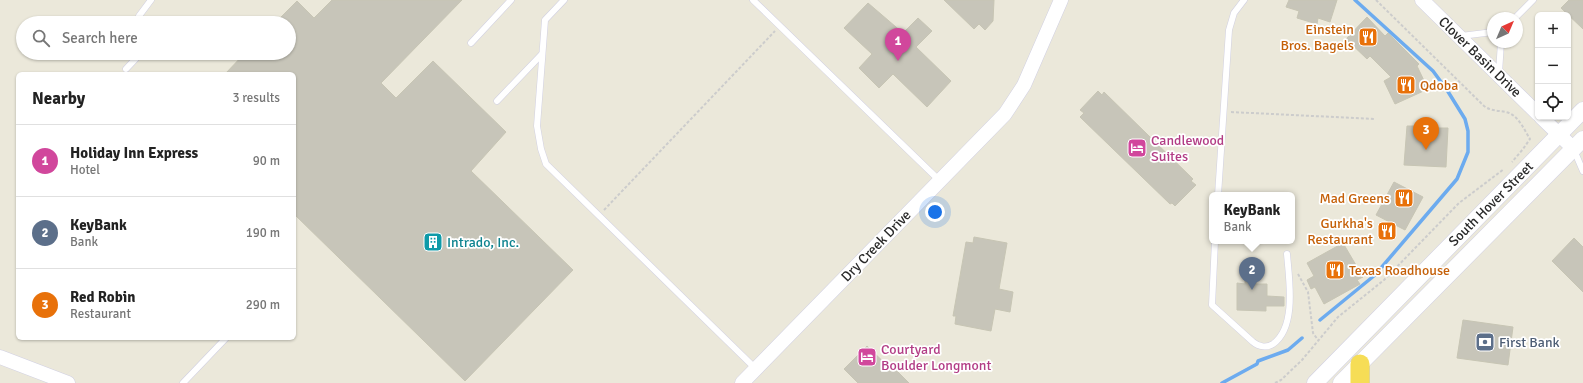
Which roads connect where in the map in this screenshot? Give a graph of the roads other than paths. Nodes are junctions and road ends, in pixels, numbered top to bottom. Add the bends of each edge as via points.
1 (151, 0) edge
2 (511, 0) edge
3 (564, 0) edge
4 (753, 0) edge
5 (1061, 0) edge
6 (1244, 0) edge
7 (1422, 0) edge
8 (1533, 0) edge
9 (1521, 12) edge
10 (139, 16) edge
11 (1487, 33) edge
12 (1459, 36) junction
13 (471, 43) dead end
14 (1501, 48) edge
15 (542, 54) junction
16 (134, 60) edge
17 (126, 69) dead end
18 (1499, 74) junction
19 (497, 101) dead end
20 (1583, 110) edge
21 (1535, 111) edge
22 (1544, 120) edge
23 (1559, 134) junction
24 (1580, 147) edge
25 (1583, 170) edge
26 (940, 181) junction
27 (1218, 192) edge
28 (1215, 244) edge
29 (1287, 254) road end
30 (224, 340) edge
31 (0, 357) edge
32 (1360, 364) junction
33 (756, 369) junction
34 (68, 383) edge
35 (183, 383) edge
36 (742, 383) edge
37 (1315, 383) edge
38 (1341, 383) edge
39 (1360, 383) edge

1 - 10 lane
2 - 13 lane
3 - 15 lane via 545,20
4 - 26 lane
5 - 26 street, Dry Creek Drive via 1019,94 1005,114
6 - 27 lane via 1234,13 1229,30
7 - 12 street, Clover Basin Drive
8 - 9 lane
11 - 12 lane
12 - 18 street, Clover Basin Drive
14 - 18 lane
15 - 19 lane
15 - 33 lane via 537,112 538,134 542,154 552,171
16 - 17 lane
18 - 21 street, Clover Basin Drive
20 - 23 main road, South Hover Street
22 - 23 street
23 - 24 street
23 - 37 main road, South Hover Street
24 - 25 lane
24 - 32 main road, South Hover Street
26 - 33 street, Dry Creek Drive
28 - 29 lane via 1212,304 1253,342 1261,346 1269,346 1277,341 1286,325 1290,294
30 - 35 lane
31 - 34 street
32 - 38 main road, South Hover Street
32 - 39 highway
33 - 36 street, Dry Creek Drive

